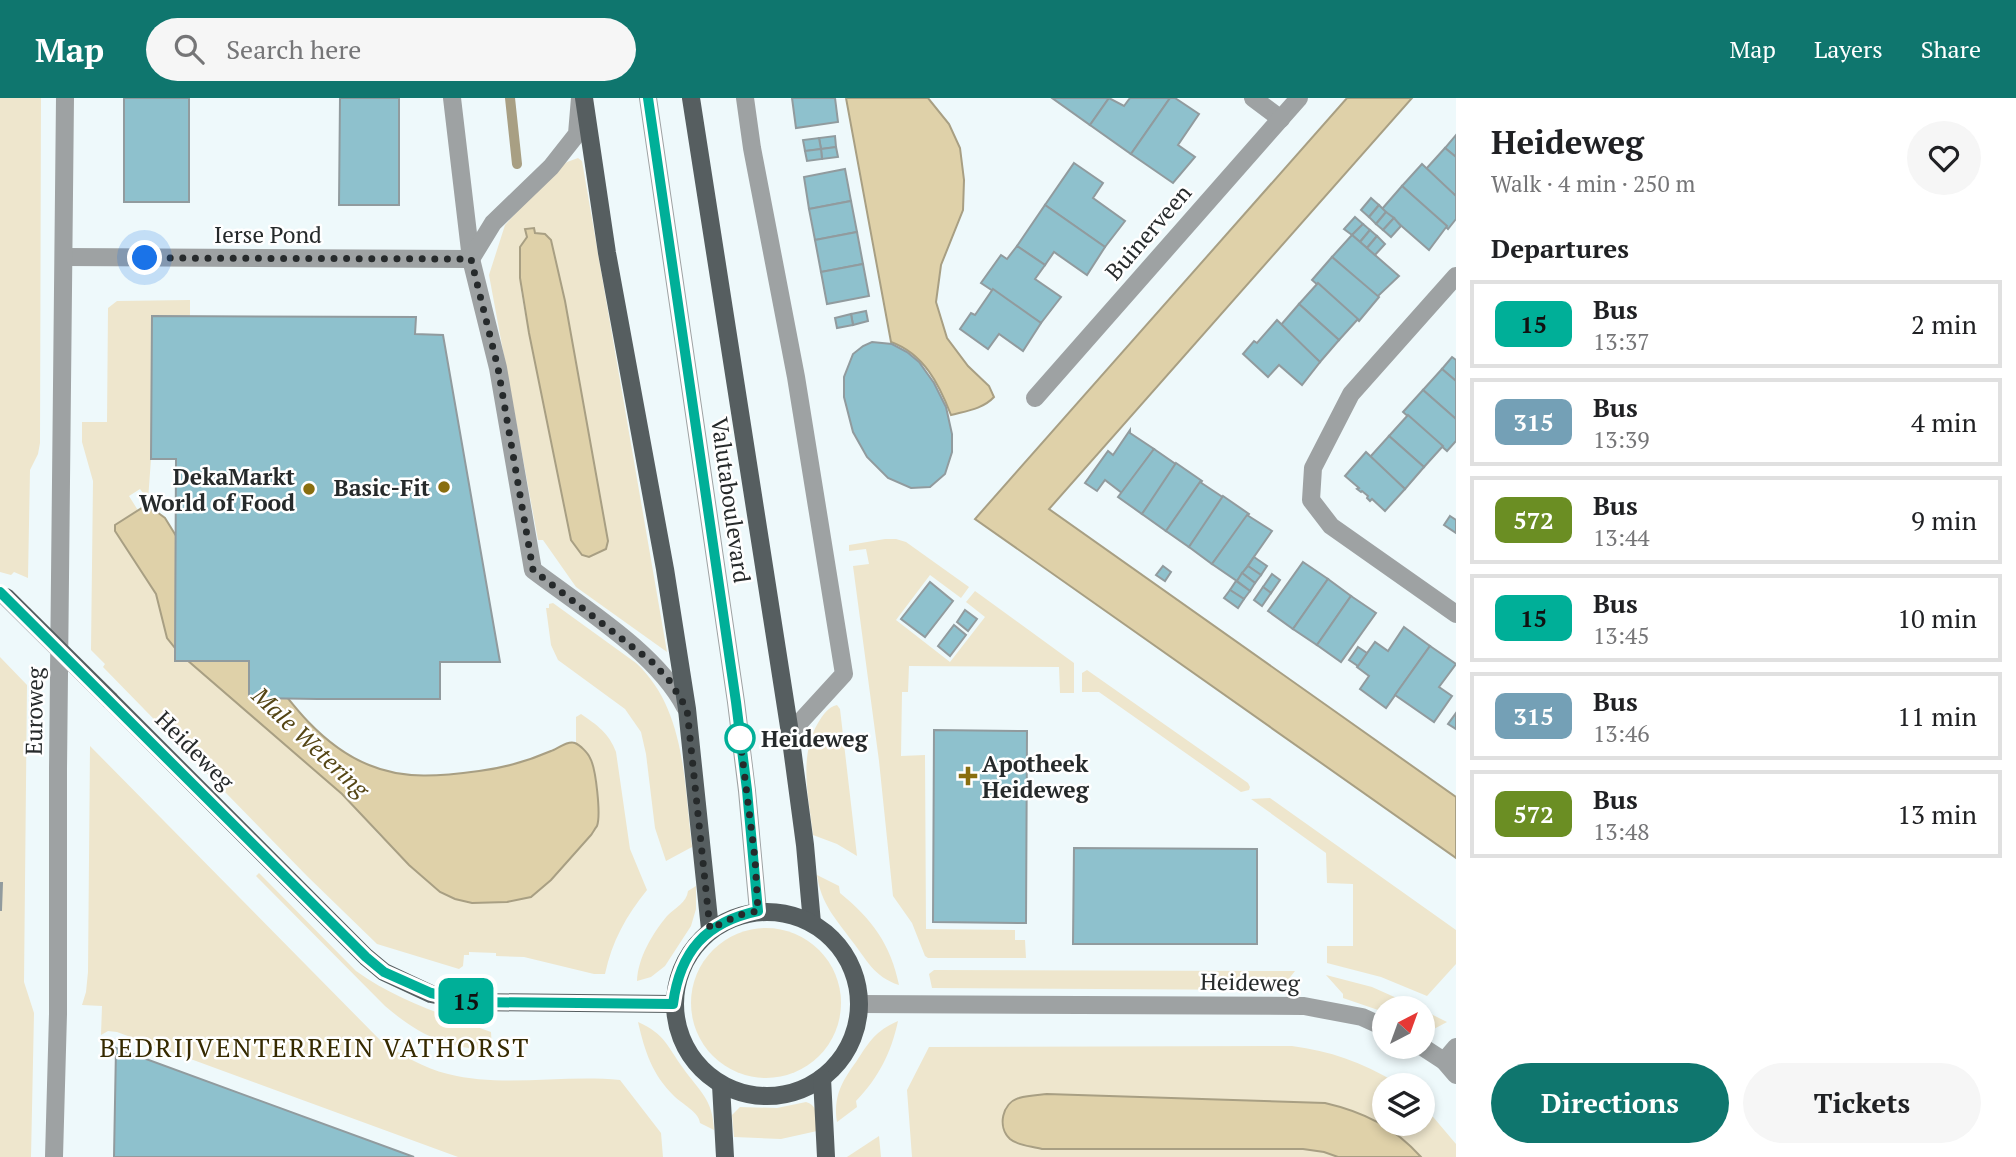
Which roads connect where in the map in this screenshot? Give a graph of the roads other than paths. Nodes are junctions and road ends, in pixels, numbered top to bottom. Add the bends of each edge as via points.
1 (65, 98) edge
2 (452, 98) edge
3 (582, 98) edge
4 (648, 98) edge
5 (691, 98) edge
6 (745, 98) edge
7 (1253, 98) edge
8 (1299, 98) edge
9 (1280, 118) junction
10 (64, 257) junction
11 (471, 259) junction
12 (1456, 276) edge
13 (1035, 398) dead end
14 (3, 594) edge
15 (1456, 614) edge
16 (687, 709) junction
17 (790, 733) junction
18 (758, 911) junction
19 (812, 923) junction
20 (710, 929) junction
21 (673, 1004) junction
22 (860, 1004) junction
23 (1372, 1022) edge
24 (1456, 1047) edge
25 (1435, 1055) edge
26 (1444, 1061) junction
27 (1456, 1075) edge
28 (822, 1078) junction
29 (722, 1085) junction
30 (54, 1157) edge
31 (725, 1157) edge
32 (827, 1157) edge

1 - 10 street, Euroweg
2 - 11 street
3 - 11 street via 577,134 551,167 493,223
3 - 16 main road
4 - 18 street, Valutaboulevard via 736,702
5 - 17 main road, Valutaboulevard
6 - 17 street via 799,390 844,674
7 - 9 street
8 - 9 street, Buinerveen
9 - 13 street, Buinerveen
10 - 11 street, Ierse Pond
10 - 30 street, Euroweg
11 - 16 street via 498,368 533,570 652,662
12 - 15 street via 1351,394 1314,468 1311,500 1331,526
14 - 21 main road, Heideweg, bridge via 384,972 431,993 471,1002
16 - 20 main road
17 - 19 main road, Valutaboulevard
18 - 19 main road
18 - 20 main road
19 - 22 main road via 848,957
20 - 21 main road via 684,963
21 - 29 main road via 688,1052
22 - 23 street, Heideweg via 1304,1006
22 - 28 main road via 846,1053
24 - 26 street
25 - 26 street
26 - 27 street
28 - 29 main road via 788,1095 765,1097
28 - 32 main road
29 - 31 main road

